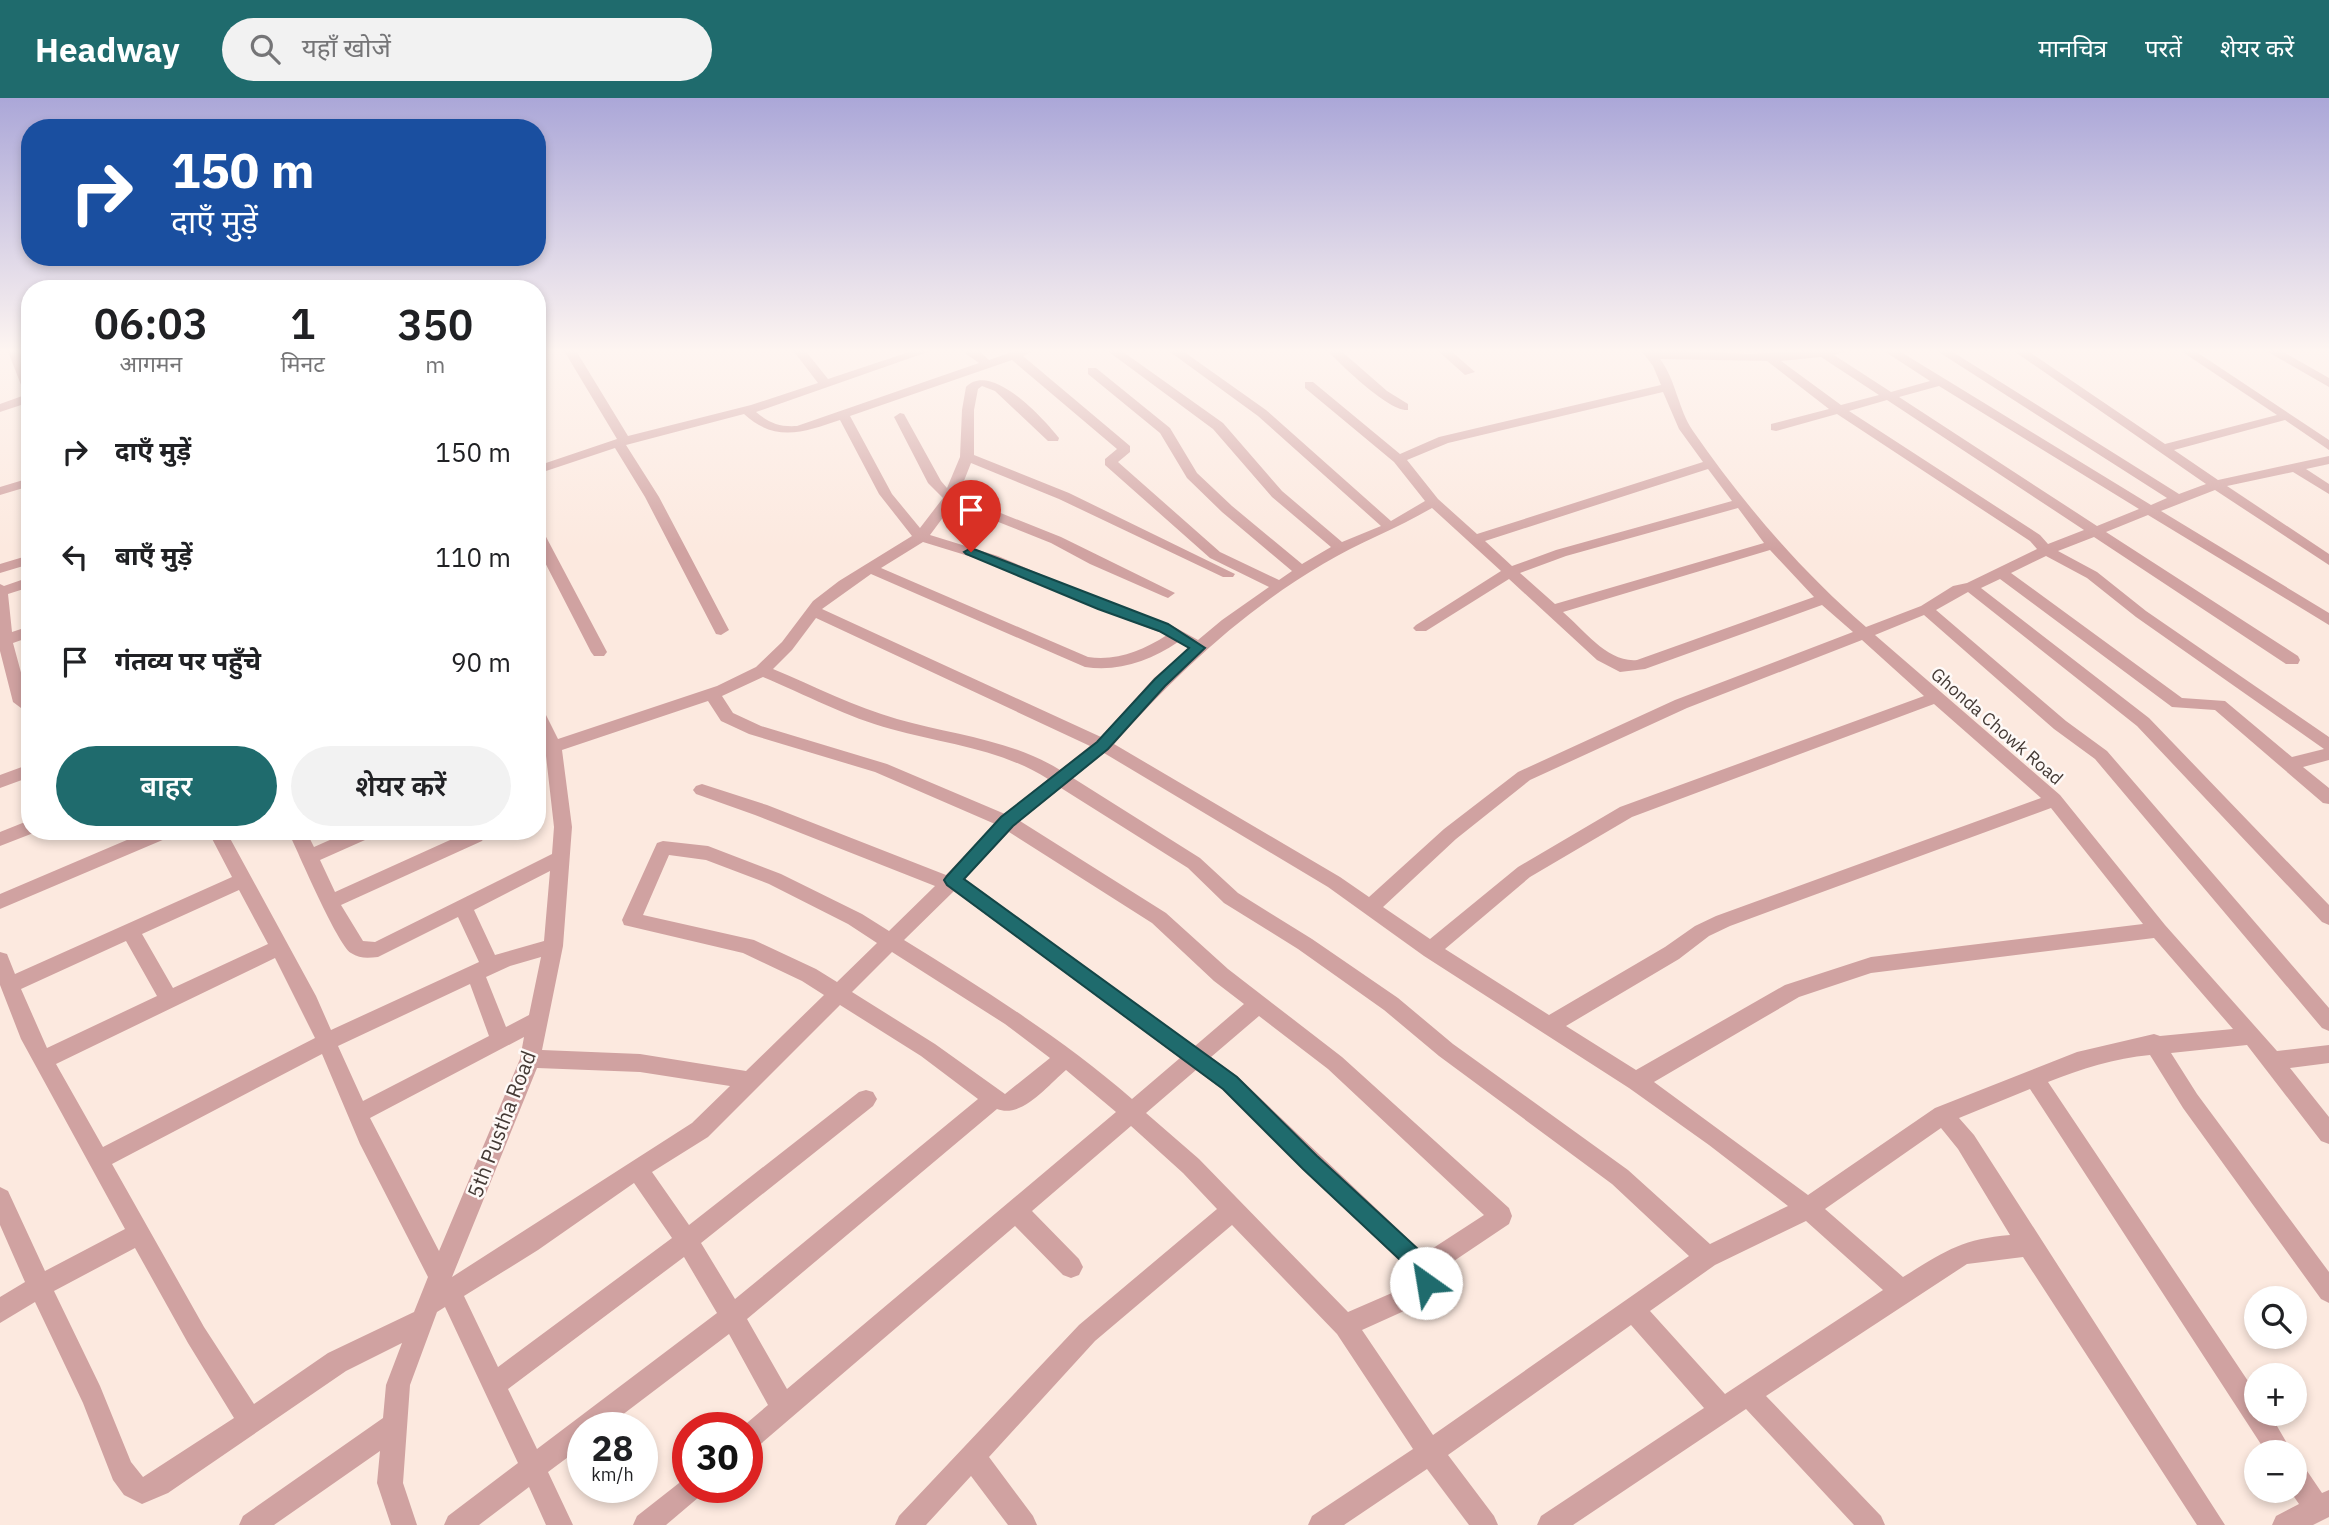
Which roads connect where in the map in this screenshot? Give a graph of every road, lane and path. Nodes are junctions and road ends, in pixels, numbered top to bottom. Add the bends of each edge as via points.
1 (611, 416) edge
2 (729, 416) edge
3 (753, 416) edge
4 (839, 416) edge
5 (845, 416) edge
6 (968, 416) edge
7 (1029, 416) edge
8 (1086, 416) edge
9 (1145, 416) edge
10 (1204, 416) edge
11 (1265, 416) edge
12 (1346, 416) edge
13 (1547, 416) edge
14 (1680, 416) edge
15 (1820, 416) edge
16 (1849, 416) edge
17 (1917, 416) edge
18 (1994, 416) edge
19 (2045, 416) edge
20 (2117, 416) edge
21 (2287, 416) joint
22 (900, 417) dead end
23 (1776, 427) dead end
24 (1053, 438) dead end
25 (621, 442) junction
26 (2329, 446) edge
27 (2165, 448) junction
28 (967, 457) junction
29 (1399, 459) junction
30 (2329, 460) edge
31 (1709, 464) junction
32 (546, 467) edge
33 (2296, 468) junction
34 (2217, 484) junction
35 (21, 485) edge
36 (2329, 490) edge
37 (0, 491) edge
38 (950, 498) junction
39 (2179, 500) junction
40 (1433, 502) junction
41 (1740, 503) junction
42 (2149, 512) junction
43 (1390, 527) junction
44 (2094, 531) junction
45 (921, 537) junction
46 (1474, 540) junction
47 (1773, 545) junction
48 (1340, 548) junction
49 (546, 550) edge
50 (2046, 550) junction
51 (2329, 561) edge
52 (21, 562) edge
53 (870, 568) junction
54 (0, 569) edge
55 (1301, 571) junction
56 (1510, 572) junction
57 (2000, 572) junction
58 (21, 585) edge
59 (1971, 587) junction
60 (1275, 588) junction
61 (0, 591) edge
62 (1168, 593) dead end
63 (1824, 600) junction
64 (1926, 609) junction
65 (811, 610) junction
66 (1552, 610) junction
67 (2329, 620) edge
68 (1421, 628) dead end
69 (721, 630) dead end
70 (21, 632) edge
71 (1861, 633) junction
72 (3, 635) edge
73 (1178, 635) junction
74 (1198, 648) junction
75 (599, 652) dead end
76 (2291, 660) dead end
77 (762, 671) junction
78 (6, 674) edge
79 (712, 694) junction
80 (1934, 698) junction
81 (21, 702) dead end
82 (546, 733) edge
83 (1103, 745) junction
84 (2329, 745) edge
85 (552, 747) junction
86 (2329, 754) edge
87 (2289, 764) junction
88 (21, 774) edge
89 (1061, 779) junction
90 (0, 782) edge
91 (702, 790) dead end
92 (2329, 797) edge
93 (2054, 800) junction
94 (1007, 821) junction
95 (21, 831) edge
96 (0, 839) edge
97 (145, 840) edge
98 (223, 840) edge
99 (301, 840) edge
100 (348, 840) edge
101 (468, 840) edge
102 (309, 857) junction
103 (560, 858) junction
104 (243, 880) junction
105 (951, 882) junction
106 (0, 902) edge
107 (330, 902) junction
108 (1372, 906) junction
109 (463, 907) junction
110 (2329, 917) edge
111 (2158, 930) junction
112 (130, 931) junction
113 (890, 941) junction
114 (553, 946) junction
115 (279, 947) junction
116 (1431, 950) junction
117 (0, 960) edge
118 (482, 970) junction
119 (10, 985) junction
120 (836, 994) junction
121 (169, 999) junction
122 (1259, 1004) junction
123 (537, 1021) junction
124 (2329, 1022) edge
125 (1548, 1026) junction
126 (2252, 1036) junction
127 (501, 1040) junction
128 (326, 1042) junction
129 (2154, 1043) junction
130 (2329, 1054) edge
131 (1195, 1057) junction
132 (1065, 1058) junction
133 (530, 1059) junction
134 (43, 1060) junction
135 (2273, 1061) junction
136 (2034, 1078) junction
137 (749, 1081) junction
138 (1636, 1081) junction
139 (866, 1099) dead end
140 (994, 1099) junction
141 (1129, 1112) junction
142 (358, 1114) junction
143 (1943, 1115) junction
144 (2329, 1134) edge
145 (99, 1160) junction
146 (637, 1169) junction
147 (0, 1198) edge
148 (1808, 1208) junction
149 (1015, 1210) junction
150 (1233, 1210) junction
151 (140, 1233) junction
152 (686, 1241) junction
153 (2029, 1245) junction
154 (1707, 1257) junction
155 (1071, 1266) dead end
156 (1423, 1268) junction
157 (38, 1287) junction
158 (1902, 1291) junction
159 (2329, 1291) edge
160 (435, 1297) junction
161 (1633, 1309) junction
162 (0, 1311) edge
163 (733, 1316) junction
164 (1345, 1326) junction
165 (493, 1385) junction
166 (1748, 1394) junction
167 (784, 1408) junction
168 (1722, 1410) junction
169 (606, 1412) edge
170 (250, 1421) junction
171 (395, 1425) junction
172 (763, 1425) edge
173 (2272, 1440) edge
174 (567, 1442) edge
175 (1430, 1452) junction
176 (972, 1456) junction
177 (533, 1468) junction
178 (2307, 1488) edge
179 (672, 1503) edge
180 (2323, 1506) edge
181 (252, 1525) edge
182 (404, 1525) edge
183 (457, 1525) edge
184 (560, 1525) edge
185 (646, 1525) edge
186 (908, 1525) edge
187 (1024, 1525) edge
188 (1321, 1525) edge
189 (1485, 1525) edge
190 (1550, 1525) edge
191 (1872, 1525) edge
192 (2212, 1525) edge
193 (2284, 1525) edge

1 - 25 street
2 - 25 street
3 - 4 street via 761,424 783,431
5 - 45 street via 878,485 898,515
6 - 28 street
7 - 24 street
8 - 60 street via 1125,449 1110,461 1215,555
9 - 55 street via 1165,430 1192,475
10 - 48 street via 1219,426 1277,495
11 - 43 street
12 - 29 street
13 - 29 street via 1444,440
14 - 31 street, Ghonda Chowk Road
15 - 23 street
16 - 50 street via 2035,538
17 - 44 street
18 - 42 street
19 - 39 street
20 - 27 street
21 - 26 street
21 - 27 street
22 - 38 street via 935,483
25 - 32 street
25 - 69 street
27 - 34 street
28 - 38 street
28 - 60 street via 1042,486 1227,574
29 - 40 street
30 - 33 street
31 - 41 street, Ghonda Chowk Road
31 - 46 street
33 - 34 street
33 - 36 street
34 - 39 street
34 - 51 street
35 - 37 street
38 - 45 street
38 - 62 street via 1056,540
39 - 42 street
40 - 43 street
40 - 46 street
41 - 47 street, Ghonda Chowk Road
41 - 56 street
42 - 44 street
42 - 67 street
43 - 48 street
44 - 50 street
44 - 76 street
45 - 53 street
45 - 73 street via 993,559
46 - 56 street
47 - 63 street, Ghonda Chowk Road
47 - 66 street
48 - 55 street
49 - 75 street
50 - 57 street
50 - 84 street via 2092,575
52 - 54 street
53 - 65 street
53 - 73 street via 1085,662 1099,665 1147,654
55 - 60 street
56 - 66 street
56 - 68 street
57 - 59 street
57 - 87 street via 2178,703 2219,705
58 - 61 street
59 - 64 street via 1958,589
59 - 110 street via 2143,722
60 - 74 street
61 - 72 street
63 - 66 street via 1630,667 1612,663
63 - 71 street, Ghonda Chowk Road
64 - 71 street
64 - 124 street via 2101,755
65 - 77 street via 787,646
65 - 83 street
70 - 72 street
71 - 80 street, Ghonda Chowk Road
71 - 108 street via 1681,704 1524,776 1450,834
72 - 78 street
73 - 74 street
74 - 83 street
77 - 79 street
77 - 89 street via 893,724 977,742 1016,756
78 - 81 street
79 - 85 street
79 - 94 street via 727,716 755,730 881,768
80 - 93 street, Ghonda Chowk Road
80 - 116 street via 1626,812 1524,872
82 - 85 street, 5th Pustha Road
83 - 89 street
83 - 108 street
85 - 103 street, 5th Pustha Road via 563,827
86 - 87 street
87 - 92 street
88 - 90 street
89 - 94 street
89 - 154 street via 1194,863 1231,898 1391,1004 1446,1050 1620,1177
91 - 105 street
93 - 111 street, Ghonda Chowk Road
93 - 125 street via 1712,926
94 - 105 street
94 - 122 street via 1159,918
95 - 96 street
97 - 106 street
98 - 104 street
99 - 102 street
100 - 102 street
101 - 107 street
102 - 107 street
103 - 109 street
103 - 114 street, 5th Pustha Road
104 - 112 street
104 - 115 street
105 - 113 street
105 - 131 street
107 - 109 street via 356,947 366,951
108 - 116 street
109 - 118 street
111 - 126 street, Ghonda Chowk Road
111 - 138 street via 1871,965 1792,991
112 - 119 street
112 - 121 street
113 - 120 street
113 - 120 street via 775,879 708,853 663,848 631,919 747,946 809,975
113 - 132 street via 1012,1018
114 - 118 street
114 - 123 street, 5th Pustha Road
115 - 121 street
115 - 128 street
116 - 125 street
117 - 119 street
118 - 127 street
118 - 128 street
119 - 134 street
120 - 137 street
120 - 140 street via 928,1050
121 - 134 street
122 - 131 street
122 - 156 street via 1335,1063 1501,1216
123 - 127 street
123 - 133 street, 5th Pustha Road
125 - 138 street
126 - 129 street
126 - 135 street, Ghonda Chowk Road
127 - 142 street
128 - 142 street
128 - 145 street
129 - 136 street via 2101,1054
129 - 159 street via 2190,1101
130 - 135 street
131 - 141 street
131 - 156 street via 1230,1083
132 - 140 street via 1017,1099
132 - 141 street
133 - 137 street via 640,1061
133 - 160 street, 5th Pustha Road
134 - 145 street
135 - 144 street, Ghonda Chowk Road
136 - 143 street
136 - 173 street
137 - 146 street via 700,1130
138 - 148 street
139 - 152 street
140 - 163 street
141 - 149 street
141 - 150 street
142 - 160 street
143 - 148 street
143 - 153 street via 1966,1142
145 - 151 street
146 - 152 street
146 - 160 street via 530,1242
147 - 157 street
148 - 154 street
148 - 158 street
149 - 155 street
149 - 167 street
150 - 164 street
150 - 176 street via 1087,1333
151 - 157 street
151 - 170 street
152 - 163 street
152 - 165 street
153 - 158 street via 1962,1254
153 - 192 street
154 - 161 street
156 - 164 street via 1426,1283 1416,1294
157 - 162 street
157 - 170 street via 86,1378 117,1463 131,1486 142,1491 159,1484
158 - 166 street
160 - 165 street
160 - 170 street
160 - 171 street, 5th Pustha Road via 398,1385
161 - 168 street
161 - 175 street
163 - 167 street
163 - 169 street
164 - 175 street
165 - 177 street
166 - 168 street
166 - 191 street
167 - 172 street
168 - 190 street
171 - 181 street
171 - 182 street, 5th Pustha Road via 390,1483
174 - 177 street
175 - 188 street
175 - 189 street
176 - 186 street
176 - 187 street
177 - 183 street
177 - 184 street
178 - 180 street
179 - 185 street
180 - 193 street

